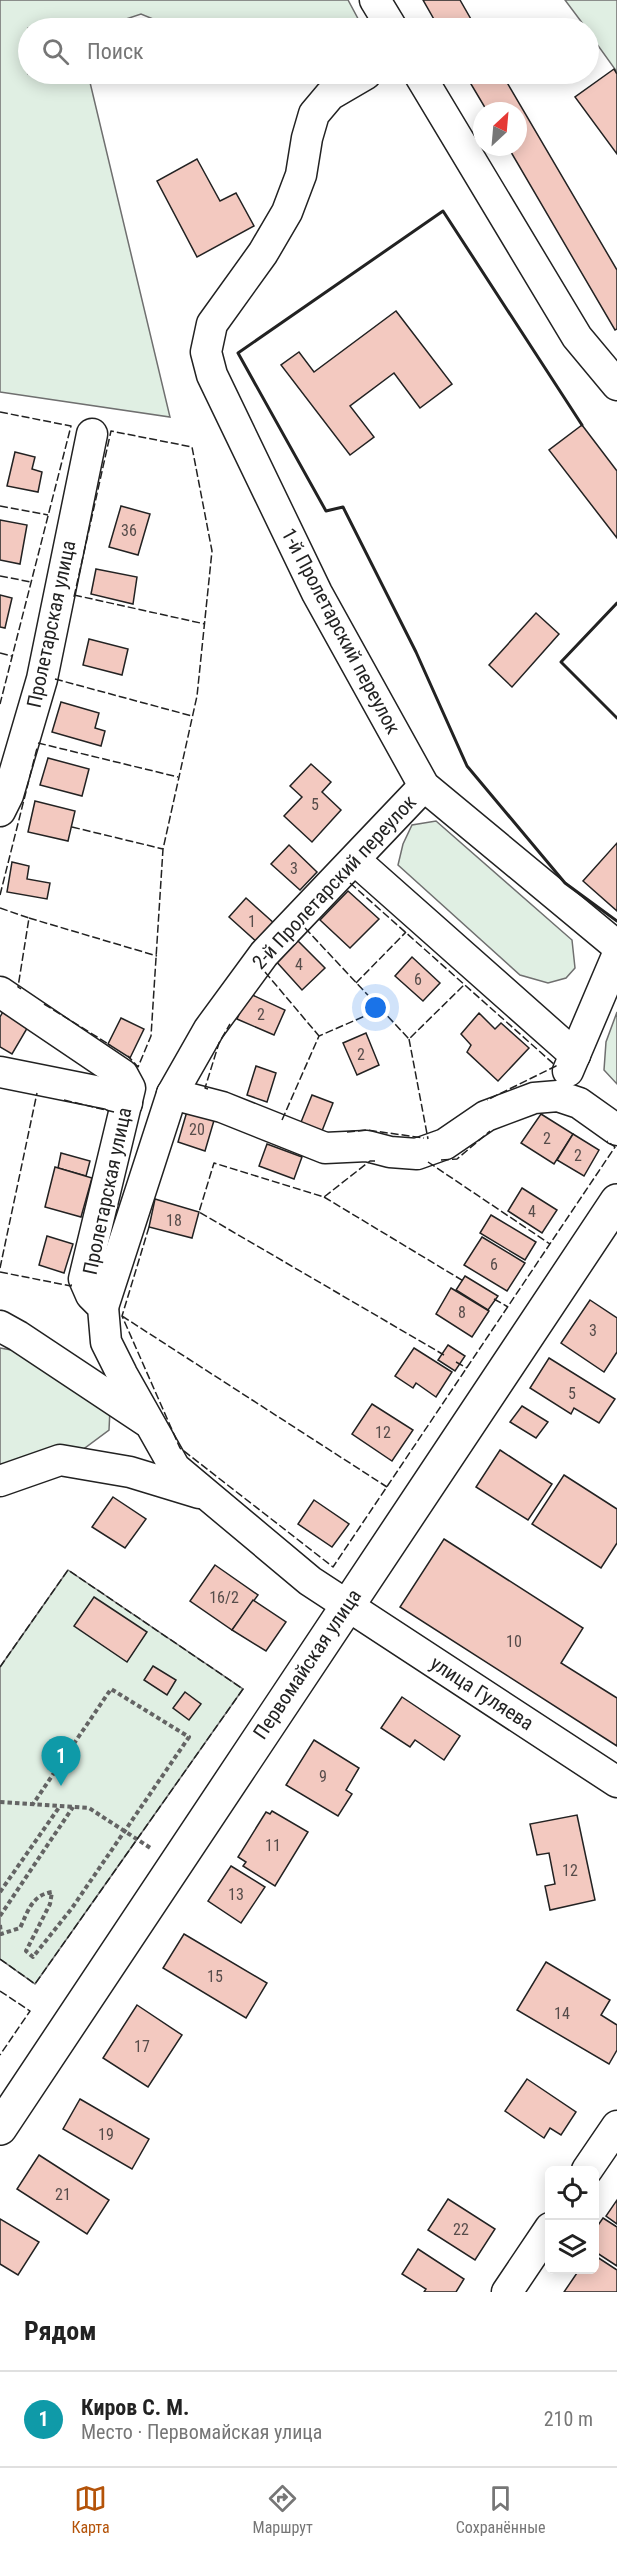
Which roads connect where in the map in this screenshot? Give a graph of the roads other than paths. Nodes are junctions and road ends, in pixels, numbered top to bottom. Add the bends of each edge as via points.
1 (375, 0) edge
2 (386, 18) edge
3 (349, 84) edge
4 (425, 84) edge
5 (617, 385) edge
6 (92, 434) dead end
7 (424, 786) junction
8 (0, 811) edge
9 (354, 860) junction
10 (617, 946) edge
11 (617, 956) edge
12 (0, 992) edge
13 (575, 1055) junction
14 (0, 1072) edge
15 (172, 1094) junction
16 (558, 1096) junction
17 (127, 1103) junction
18 (617, 1130) edge
19 (617, 1201) edge
20 (103, 1307) junction
21 (0, 1326) edge
22 (151, 1424) junction
23 (0, 1481) edge
24 (210, 1497) junction
25 (346, 1605) junction
26 (617, 1782) edge
27 (617, 2126) edge
28 (0, 2128) edge
29 (590, 2166) edge
30 (545, 2234) edge
31 (507, 2292) edge

1 - 2 street
3 - 7 street, 1-й Пролетарский переулок via 330,95 314,114 301,175 287,212 212,324 206,352 212,375 318,593
4 - 5 street via 578,337
6 - 8 street, Пролетарская улица via 42,679
7 - 9 street, 2-й Пролетарский переулок
7 - 10 street, 1-й Пролетарский переулок
9 - 13 street
9 - 15 street, 2-й Пролетарский переулок via 264,954 209,1029
11 - 13 street
12 - 17 street, Пролетарская улица via 123,1075 130,1088
13 - 16 street
14 - 17 street via 110,1094
15 - 16 street via 222,1107 324,1148 367,1146 417,1154 445,1143 486,1116 534,1098
15 - 20 street, 2-й Пролетарский переулок
16 - 18 street via 579,1103
17 - 20 street, Пролетарская улица via 84,1279 91,1295
19 - 25 main road, Первомайская улица
20 - 22 street via 106,1342
21 - 22 street
22 - 24 street via 175,1468
23 - 24 street via 60,1460 130,1472
24 - 25 street via 310,1581
25 - 26 street, улица Гуляева
25 - 28 main road, Первомайская улица
27 - 29 street
30 - 31 street

